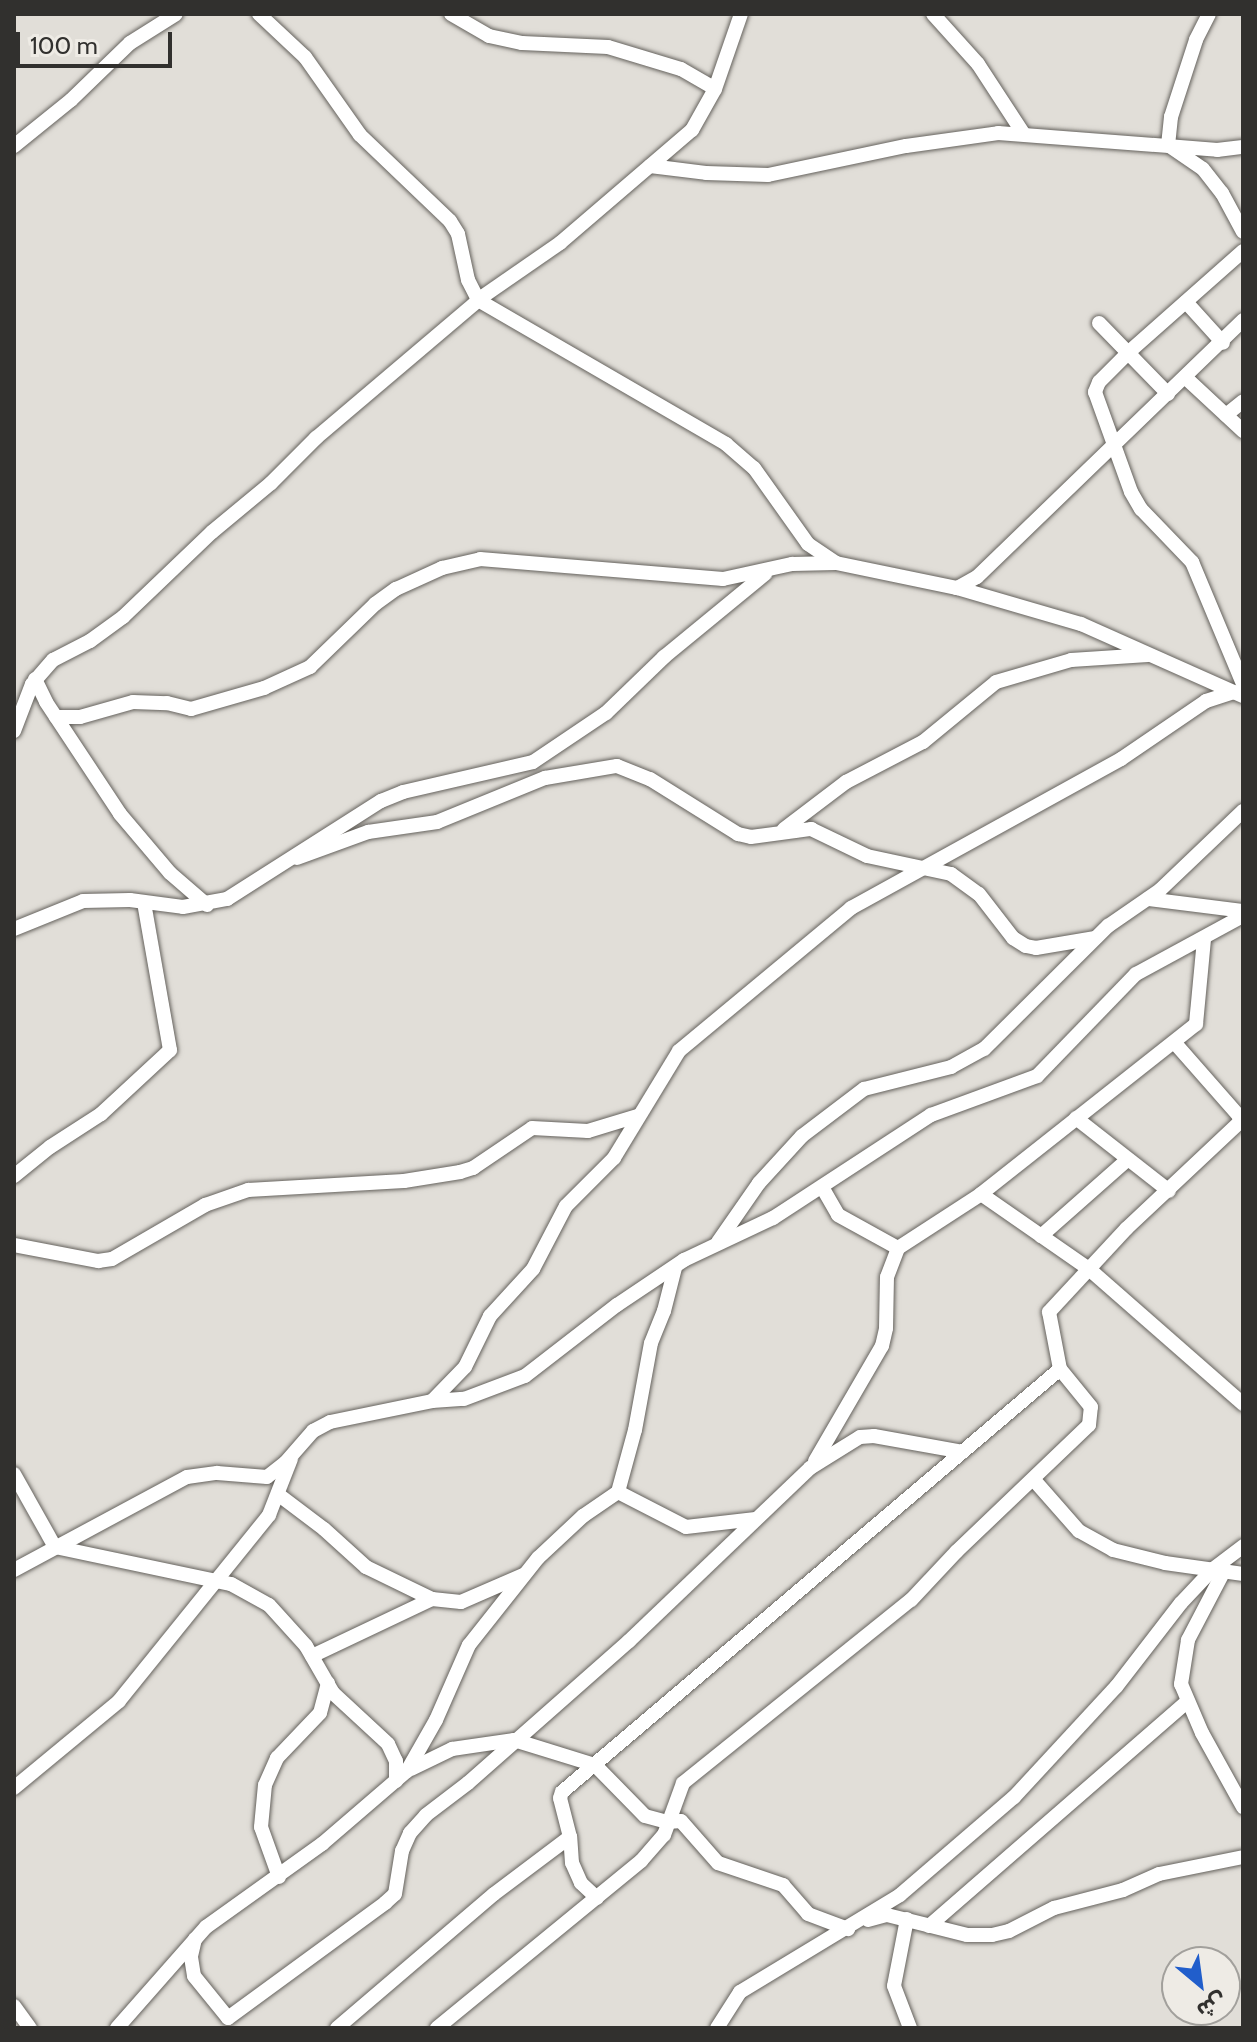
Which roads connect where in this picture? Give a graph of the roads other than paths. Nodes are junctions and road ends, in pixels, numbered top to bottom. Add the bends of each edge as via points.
1 (176, 14) edge
2 (259, 14) edge
3 (451, 14) edge
4 (741, 14) edge
5 (933, 14) edge
6 (1209, 14) edge
7 (715, 89) junction
8 (1023, 133) junction
9 (1168, 145) junction
10 (14, 146) edge
11 (1243, 147) edge
12 (650, 166) junction
13 (1243, 232) edge
14 (1243, 251) edge
15 (478, 300) junction
16 (1186, 302) junction
17 (1243, 320) edge
18 (1099, 323) dead end
19 (1223, 343) junction
20 (1129, 352) junction
21 (1186, 378) junction
22 (1168, 394) junction
23 (1243, 401) edge
24 (1226, 415) junction
25 (1243, 431) edge
26 (1113, 447) junction
27 (836, 563) junction
28 (773, 568) junction
29 (957, 588) junction
30 (1152, 655) junction
31 (35, 679) junction
32 (1240, 691) edge
33 (56, 717) junction
34 (14, 731) edge
35 (1243, 811) edge
36 (782, 830) junction
37 (297, 858) junction
38 (928, 867) junction
39 (1148, 899) junction
40 (144, 903) junction
41 (207, 905) junction
42 (1243, 914) edge
43 (14, 929) edge
44 (1095, 938) junction
45 (1204, 939) junction
46 (1174, 1042) junction
47 (637, 1116) junction
48 (1076, 1118) junction
49 (1128, 1159) junction
50 (14, 1176) edge
51 (822, 1187) junction
52 (1169, 1191) junction
53 (981, 1194) junction
54 (1041, 1236) junction
55 (14, 1245) edge
56 (715, 1246) junction
57 (898, 1248) junction
58 (675, 1268) junction
59 (1089, 1269) junction
60 (1060, 1369) junction
61 (432, 1401) junction
62 (1243, 1404) edge
63 (963, 1452) junction
64 (294, 1453) junction
65 (810, 1468) junction
66 (14, 1474) edge
67 (1034, 1480) junction
68 (618, 1492) junction
69 (279, 1495) junction
70 (757, 1519) junction
71 (1243, 1546) edge
72 (55, 1547) junction
73 (14, 1570) edge
74 (1218, 1570) junction
75 (526, 1573) junction
76 (1243, 1574) edge
77 (214, 1580) junction
78 (432, 1599) junction
79 (312, 1656) junction
80 (328, 1683) junction
81 (1187, 1702) junction
82 (514, 1740) junction
83 (595, 1765) junction
84 (402, 1776) junction
85 (14, 1788) edge
86 (1243, 1807) edge
87 (668, 1822) junction
88 (570, 1837) junction
89 (1243, 1857) edge
90 (279, 1877) junction
91 (597, 1898) junction
92 (907, 1919) junction
93 (929, 1926) junction
94 (848, 1928) junction
95 (196, 1937) junction
96 (14, 2006) edge
97 (228, 2023) edge
98 (123, 2024) edge
99 (30, 2028) edge
100 (337, 2028) edge
101 (437, 2028) edge
102 (717, 2028) edge
103 (910, 2028) edge

1 - 10 street via 130,43
2 - 15 street via 305,57 350,124 450,221
3 - 7 street via 489,36 522,43 608,47 681,69
4 - 7 street
5 - 8 street via 978,64
6 - 9 street via 1171,117
7 - 12 street via 692,130
8 - 9 street
8 - 12 street via 906,146 768,175
9 - 11 street
9 - 13 street via 1203,169
12 - 15 street via 553,249
14 - 16 street
15 - 27 street via 726,444 754,468 808,544
15 - 31 street via 316,438 131,610 101,634 53,660
16 - 19 street
16 - 20 street
17 - 19 street
18 - 20 street
19 - 21 street
20 - 22 street
20 - 26 street via 1095,392
21 - 22 street
21 - 24 street
22 - 26 street
23 - 24 street
24 - 25 street
26 - 29 street via 977,577
26 - 32 street via 1141,509 1192,562
27 - 28 street
27 - 29 street
28 - 33 street via 742,578 699,579 508,559 462,561 396,589 294,676 191,709 133,702 80,717
28 - 37 street via 714,613 606,713 548,753 533,762 403,792 360,814
29 - 30 street via 1081,624
30 - 32 street
30 - 36 street via 1071,660 996,682 923,742 846,782
31 - 33 street
31 - 34 street
32 - 38 street via 1206,701 1144,746
33 - 41 street via 144,845
35 - 39 street
36 - 37 street via 751,837 738,834 650,779 617,766 545,778 437,822 368,832
36 - 38 street via 811,829 867,856
37 - 41 street via 239,893
38 - 44 street via 966,883 1026,946
38 - 47 street via 829,923 679,1051
39 - 42 street
39 - 44 street
40 - 41 street
40 - 43 street via 83,901
40 - 50 street via 170,1050 101,1114
42 - 45 street
44 - 56 street via 968,1060 864,1089 802,1136 759,1183
45 - 46 street via 1199,1015
45 - 51 street via 1136,974 1037,1076 931,1115
46 - 48 street
46 - 52 street via 1240,1122
47 - 55 street via 588,1131 532,1128 460,1172 404,1181 248,1190 205,1205 112,1259
47 - 61 street via 605,1170 566,1206 526,1279 484,1325 465,1367
48 - 49 street
48 - 53 street
49 - 52 street
49 - 54 street
51 - 56 street
51 - 57 street via 838,1215
52 - 59 street
53 - 54 street
53 - 57 street
54 - 59 street
56 - 58 street
57 - 65 street via 887,1277 882,1346
58 - 61 street via 525,1376 480,1395
58 - 68 street via 651,1343
59 - 60 street via 1049,1312
59 - 62 street
60 - 63 street
60 - 67 street via 1085,1396 1091,1417
61 - 64 street via 330,1422 313,1431
63 - 65 street via 860,1437
63 - 83 street
64 - 69 street
64 - 72 street via 267,1477 187,1477
65 - 70 street
66 - 72 street
67 - 74 street via 1079,1531 1113,1550
67 - 87 street via 911,1600 683,1783
68 - 70 street via 686,1527
68 - 75 street via 583,1516
69 - 77 street
69 - 78 street via 366,1567
70 - 82 street via 629,1641
71 - 74 street
72 - 73 street
72 - 77 street
74 - 76 street
74 - 81 street via 1188,1640 1181,1684
74 - 94 street via 1170,1616 1116,1687 1014,1797 900,1895
75 - 78 street via 461,1602
75 - 84 street via 469,1645 436,1720
77 - 79 street via 269,1605
77 - 85 street via 119,1701
78 - 79 street
79 - 80 street
80 - 84 street via 393,1751
80 - 90 street via 320,1713 277,1758 265,1785 261,1827
81 - 86 street
81 - 93 street
82 - 83 street
82 - 84 street via 452,1749
82 - 97 street via 410,1833 395,1894
83 - 87 street via 645,1816
83 - 88 street via 560,1798
84 - 90 street
87 - 91 street via 659,1843
87 - 94 street via 688,1826 718,1863 783,1885 808,1914
88 - 91 street via 576,1875
88 - 100 street via 494,1894
89 - 93 street via 1159,1874 1123,1890 1054,1908 1001,1933 967,1935
90 - 95 street
91 - 101 street
92 - 93 street
92 - 94 street via 887,1915
92 - 103 street via 894,1986
94 - 102 street via 740,1992
95 - 97 street via 194,1976
95 - 98 street
96 - 99 street

